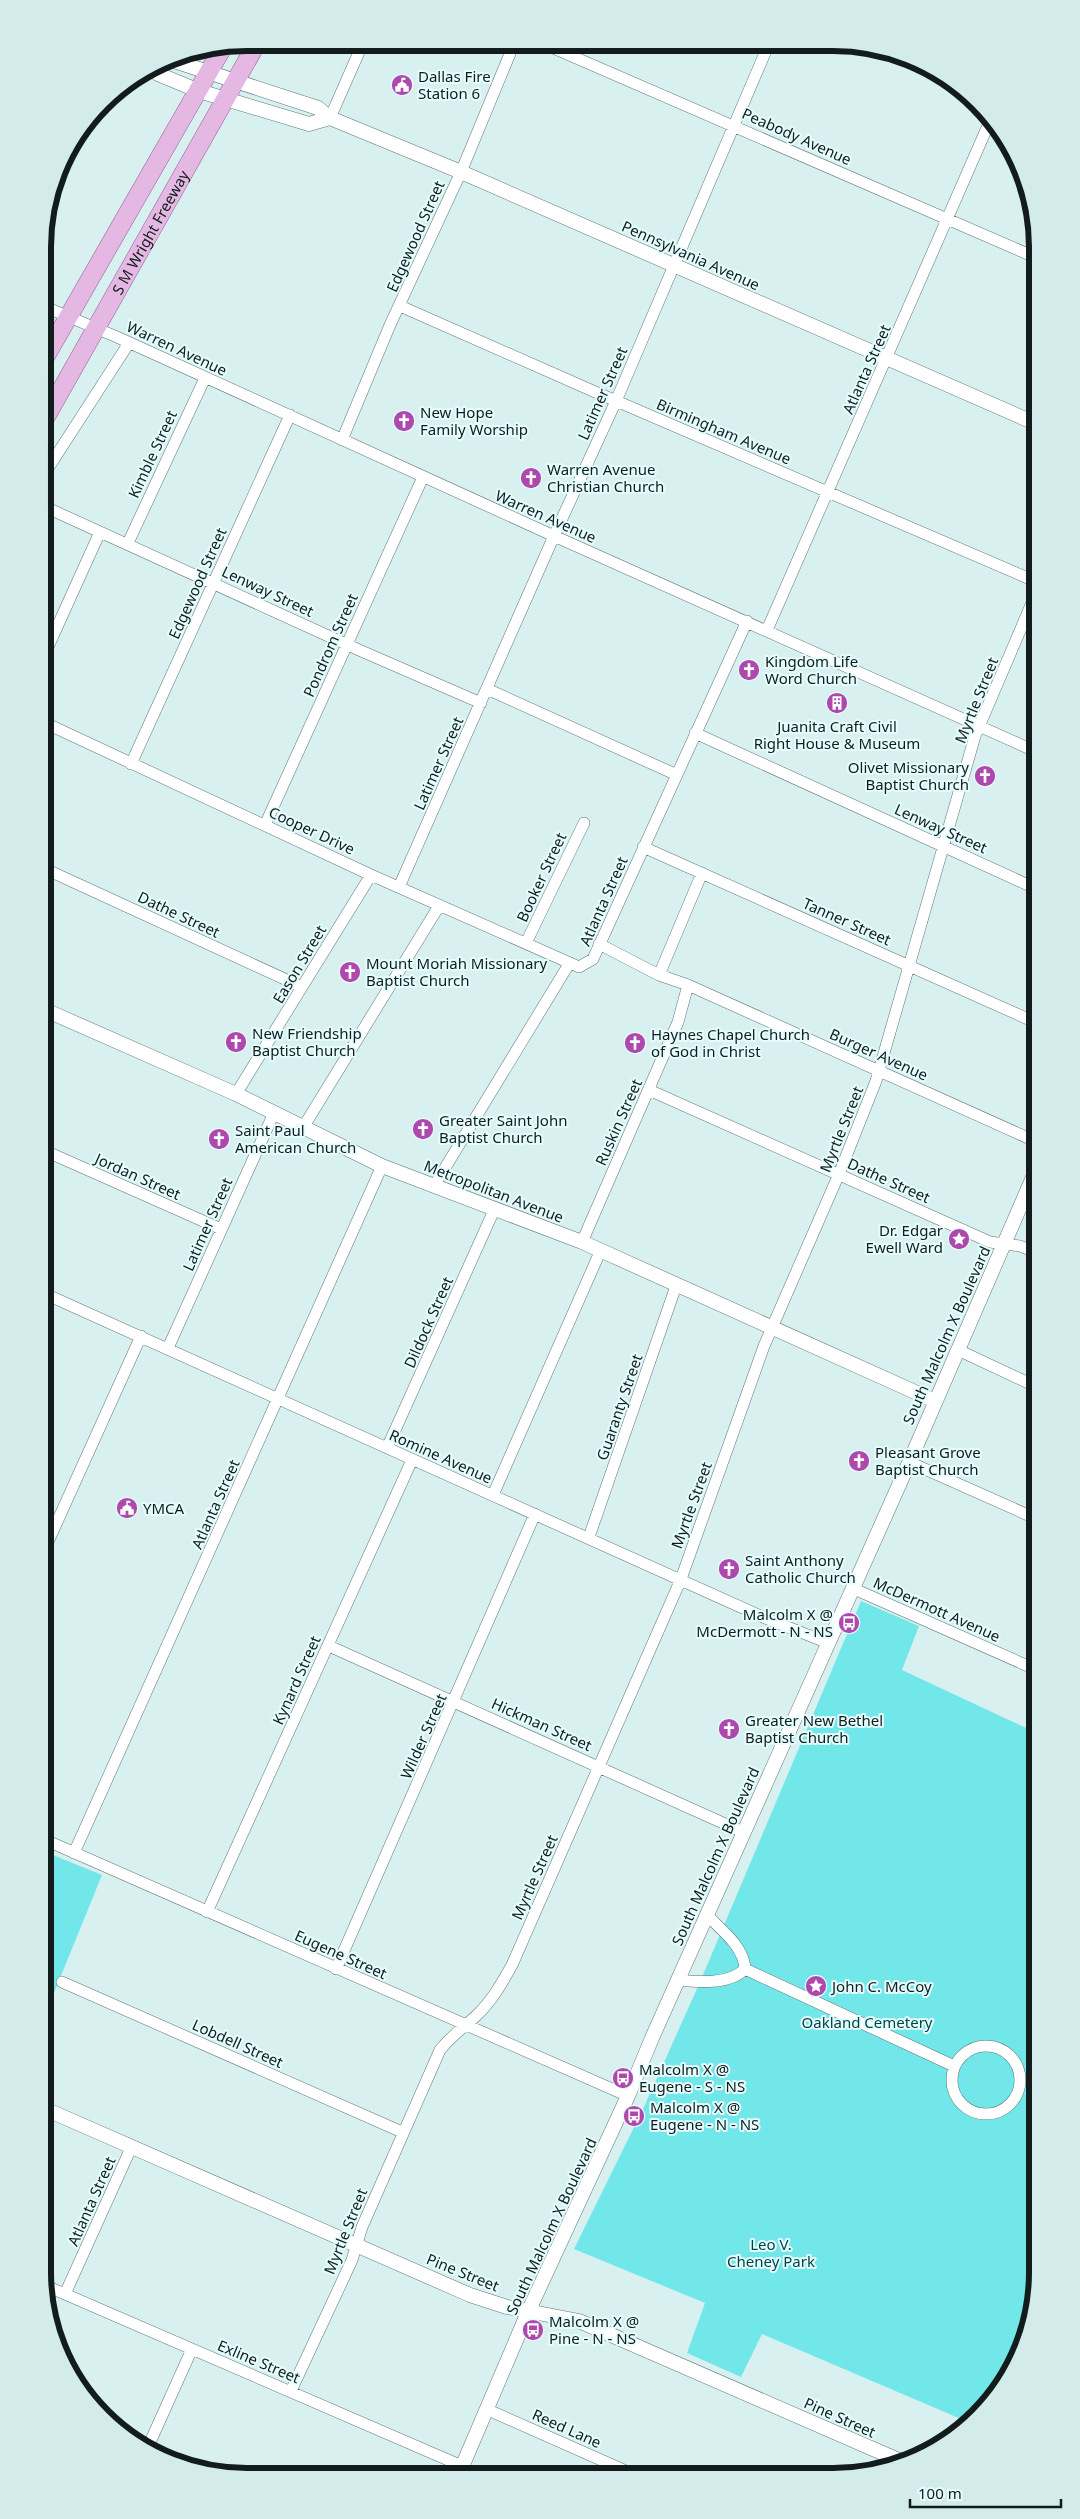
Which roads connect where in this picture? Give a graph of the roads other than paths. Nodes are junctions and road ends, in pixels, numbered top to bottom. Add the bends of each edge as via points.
1 (252, 51) edge
2 (359, 51) edge
3 (511, 51) edge
4 (560, 51) edge
5 (766, 51) edge
6 (220, 53) edge
7 (181, 63) edge
8 (210, 72) junction
9 (157, 73) edge
10 (235, 80) junction
11 (199, 91) junction
12 (224, 99) junction
13 (330, 118) junction
14 (734, 125) junction
15 (987, 127) edge
16 (461, 172) junction
17 (948, 219) junction
18 (1029, 254) edge
19 (674, 266) junction
20 (400, 306) junction
21 (51, 310) edge
22 (68, 317) junction
23 (95, 328) junction
24 (129, 343) junction
25 (51, 347) edge
26 (887, 359) junction
27 (205, 378) junction
28 (616, 401) junction
29 (51, 408) edge
30 (290, 415) junction
31 (1029, 420) edge
32 (342, 440) junction
33 (51, 464) edge
34 (423, 477) junction
35 (828, 492) junction
36 (51, 510) edge
37 (100, 532) junction
38 (554, 536) junction
39 (128, 544) junction
40 (1029, 579) edge
41 (214, 582) junction
42 (1029, 610) edge
43 (747, 621) junction
44 (767, 630) junction
45 (51, 640) edge
46 (347, 644) junction
47 (487, 689) junction
48 (481, 702) junction
49 (51, 726) edge
50 (979, 726) junction
51 (695, 733) junction
52 (1029, 748) edge
53 (131, 764) junction
54 (677, 775) junction
55 (584, 823) dead end
56 (265, 825) junction
57 (943, 845) junction
58 (644, 847) junction
59 (51, 872) edge
60 (702, 873) junction
61 (371, 875) junction
62 (1029, 885) edge
63 (399, 887) junction
64 (439, 906) junction
65 (526, 944) junction
66 (600, 944) junction
67 (569, 964) junction
68 (910, 965) junction
69 (659, 975) junction
70 (688, 985) junction
71 (302, 987) junction
72 (51, 1013) edge
73 (1029, 1019) edge
74 (879, 1070) junction
75 (648, 1090) junction
76 (236, 1094) junction
77 (274, 1113) junction
78 (304, 1126) junction
79 (1029, 1138) edge
80 (51, 1154) edge
81 (382, 1166) junction
82 (839, 1174) junction
83 (434, 1186) junction
84 (1029, 1186) edge
85 (495, 1208) junction
86 (221, 1229) junction
87 (582, 1242) junction
88 (1004, 1244) junction
89 (1029, 1250) edge
90 (600, 1252) junction
91 (676, 1286) junction
92 (51, 1298) edge
93 (771, 1329) junction
94 (141, 1336) junction
95 (168, 1348) junction
96 (958, 1350) junction
97 (1029, 1383) edge
98 (279, 1398) junction
99 (935, 1401) junction
100 (387, 1448) junction
101 (412, 1460) junction
102 (909, 1462) junction
103 (493, 1495) junction
104 (535, 1514) junction
105 (1029, 1515) edge
106 (51, 1528) edge
107 (54, 1529) junction
108 (51, 1536) edge
109 (589, 1537) junction
110 (681, 1579) junction
111 (852, 1588) junction
112 (828, 1643) junction
113 (328, 1646) junction
114 (1029, 1666) edge
115 (454, 1701) junction
116 (599, 1766) junction
117 (743, 1832) junction
118 (51, 1843) edge
119 (74, 1853) junction
120 (208, 1912) junction
121 (706, 1914) junction
122 (336, 1968) junction
123 (745, 1969) junction
124 (677, 1980) junction
125 (62, 1982) dead end
126 (464, 2025) junction
127 (954, 2066) junction
128 (628, 2096) junction
129 (51, 2112) edge
130 (402, 2132) junction
131 (132, 2148) junction
132 (357, 2244) junction
133 (52, 2289) edge
134 (65, 2294) junction
135 (529, 2310) junction
136 (192, 2349) junction
137 (291, 2391) junction
138 (486, 2409) junction
139 (150, 2443) edge
140 (887, 2460) edge
141 (457, 2468) edge
142 (462, 2468) edge
143 (619, 2468) edge

1 - 10 main road, S M Wright Freeway
2 - 13 street
3 - 16 street, Edgewood Street
4 - 14 street, Peabody Avenue
5 - 14 street, Latimer Street
6 - 8 main road, S M Wright Freeway
7 - 8 street, Pennsylvania Avenue
8 - 10 street, Pennsylvania Avenue
8 - 11 main road, S M Wright Freeway
9 - 11 street
10 - 12 main road, S M Wright Freeway
10 - 13 street, Pennsylvania Avenue via 318,108
11 - 12 street
11 - 22 main road, S M Wright Freeway
12 - 13 street via 309,124
12 - 23 main road, S M Wright Freeway
13 - 16 street, Pennsylvania Avenue
14 - 17 street, Peabody Avenue
14 - 19 street, Latimer Street
15 - 17 street, Atlanta Street
16 - 19 street, Pennsylvania Avenue
16 - 20 street, Edgewood Street
17 - 18 street, Peabody Avenue
17 - 26 street, Atlanta Street
19 - 26 street, Pennsylvania Avenue
19 - 28 street, Latimer Street
20 - 28 street, Birmingham Avenue
20 - 32 street, Edgewood Street
21 - 22 street, Warren Avenue
22 - 23 street, Warren Avenue
22 - 25 main road, S M Wright Freeway
23 - 24 street, Warren Avenue
23 - 29 main road, S M Wright Freeway
24 - 27 street, Warren Avenue
24 - 33 street
26 - 31 street, Pennsylvania Avenue
26 - 35 street, Atlanta Street
27 - 30 street, Warren Avenue
27 - 39 street, Kimble Street
28 - 35 street, Birmingham Avenue
28 - 38 street, Latimer Street
30 - 32 street, Warren Avenue
30 - 41 street, Edgewood Street
32 - 34 street, Warren Avenue
34 - 38 street, Warren Avenue
34 - 46 street, Pondrom Street
35 - 40 street, Birmingham Avenue
35 - 44 street, Atlanta Street
36 - 37 street, Lenway Street
37 - 39 street, Lenway Street
37 - 45 street
38 - 43 street, Warren Avenue
38 - 47 street, Latimer Street
39 - 41 street, Lenway Street
41 - 46 street, Lenway Street
41 - 53 street, Edgewood Street
42 - 50 street, Myrtle Street
43 - 44 street, Warren Avenue
43 - 51 street, Atlanta Street
44 - 50 street, Warren Avenue
46 - 48 street, Lenway Street
46 - 56 street, Pondrom Street
47 - 48 street, Latimer Street
47 - 54 street
48 - 63 street, Latimer Street
49 - 53 street, Cooper Drive
50 - 52 street, Warren Avenue
50 - 57 street, Myrtle Street
51 - 54 street, Atlanta Street
51 - 57 street, Lenway Street
53 - 56 street, Cooper Drive
54 - 58 street, Atlanta Street
55 - 65 street, Booker Street
56 - 61 street, Cooper Drive
57 - 62 street, Lenway Street
57 - 68 street, Myrtle Street
58 - 60 street, Tanner Street
58 - 66 street, Atlanta Street
59 - 71 street, Dathe Street
60 - 68 street, Tanner Street
60 - 69 street
61 - 63 street, Cooper Drive
61 - 71 street, Eason Street
63 - 64 street, Cooper Drive
64 - 65 street, Cooper Drive
64 - 78 street
65 - 67 street, Cooper Drive
66 - 67 street, Atlanta Street via 593,959 585,966
66 - 69 street, Burger Avenue
67 - 83 street
68 - 73 street, Tanner Street
68 - 74 street, Myrtle Street
69 - 70 street, Burger Avenue
70 - 74 street, Burger Avenue
70 - 75 street, Ruskin Street via 678,1022
71 - 76 street, Eason Street
72 - 76 street, Metropolitan Avenue
74 - 79 street, Burger Avenue
74 - 82 street, Myrtle Street
75 - 82 street, Dathe Street
75 - 87 street, Ruskin Street
76 - 77 street, Metropolitan Avenue
77 - 78 street, Metropolitan Avenue
77 - 86 street, Latimer Street
78 - 81 street, Metropolitan Avenue
80 - 86 street, Jordan Street
81 - 83 street, Metropolitan Avenue
81 - 98 street, Atlanta Street
82 - 88 street, Dathe Street via 990,1242
82 - 93 street, Myrtle Street
83 - 85 street, Metropolitan Avenue
84 - 88 street, South Malcolm X Boulevard
85 - 87 street, Metropolitan Avenue
85 - 100 street, Dildock Street
86 - 95 street, Latimer Street
87 - 90 street, Metropolitan Avenue
88 - 89 street, Dathe Street
88 - 96 street, South Malcolm X Boulevard
90 - 91 street, Metropolitan Avenue
90 - 103 street
91 - 93 street, Metropolitan Avenue
91 - 109 street, Guaranty Street
92 - 94 street, Romine Avenue
93 - 99 street, Metropolitan Avenue
93 - 110 street, Myrtle Street
94 - 95 street, Romine Avenue
94 - 107 street
95 - 98 street, Romine Avenue
96 - 97 street
96 - 99 street, South Malcolm X Boulevard
98 - 100 street, Romine Avenue
98 - 119 street, Atlanta Street
99 - 102 street, South Malcolm X Boulevard
100 - 101 street, Romine Avenue
101 - 103 street, Romine Avenue
101 - 113 street, Kynard Street
102 - 105 street
102 - 111 street, South Malcolm X Boulevard
103 - 104 street, Romine Avenue
104 - 109 street, Romine Avenue
104 - 115 street, Wilder Street
106 - 107 street
107 - 108 street
109 - 110 street, Romine Avenue
110 - 112 street, Romine Avenue
110 - 116 street, Myrtle Street
111 - 112 street, South Malcolm X Boulevard
111 - 114 street, McDermott Avenue
112 - 117 street, South Malcolm X Boulevard
113 - 115 street, Hickman Street
113 - 120 street, Kynard Street
115 - 116 street, Hickman Street
115 - 122 street, Wilder Street
116 - 117 street, Hickman Street
116 - 126 street, Myrtle Street via 512,1965 496,1993
117 - 121 street, South Malcolm X Boulevard
118 - 119 street, Eugene Street
119 - 120 street, Eugene Street
120 - 122 street, Eugene Street
121 - 123 street via 743,1955
121 - 124 street, South Malcolm X Boulevard
122 - 126 street, Eugene Street
123 - 124 street via 735,1976 721,1979 700,1982
123 - 127 street
124 - 128 street, South Malcolm X Boulevard
125 - 130 street, Lobdell Street
126 - 128 street, Eugene Street
126 - 130 street, Myrtle Street via 440,2050
127 - 127 street via 952,2088 959,2103 969,2111 991,2115 1005,2110 1018,2094 1020,2078 1017,2065 998,2048 971,2049
128 - 135 street, South Malcolm X Boulevard
129 - 131 street, Pine Street
130 - 132 street, Myrtle Street
131 - 132 street, Pine Street
131 - 134 street, Atlanta Street
132 - 135 street, Pine Street via 470,2295 507,2307
132 - 137 street, Myrtle Street
133 - 134 street, Exline Street
134 - 136 street, Exline Street
135 - 138 street, South Malcolm X Boulevard
135 - 140 street, Pine Street via 579,2321
136 - 137 street, Exline Street
136 - 139 street
137 - 141 street, Exline Street
138 - 142 street, South Malcolm X Boulevard
138 - 143 street, Reed Lane

